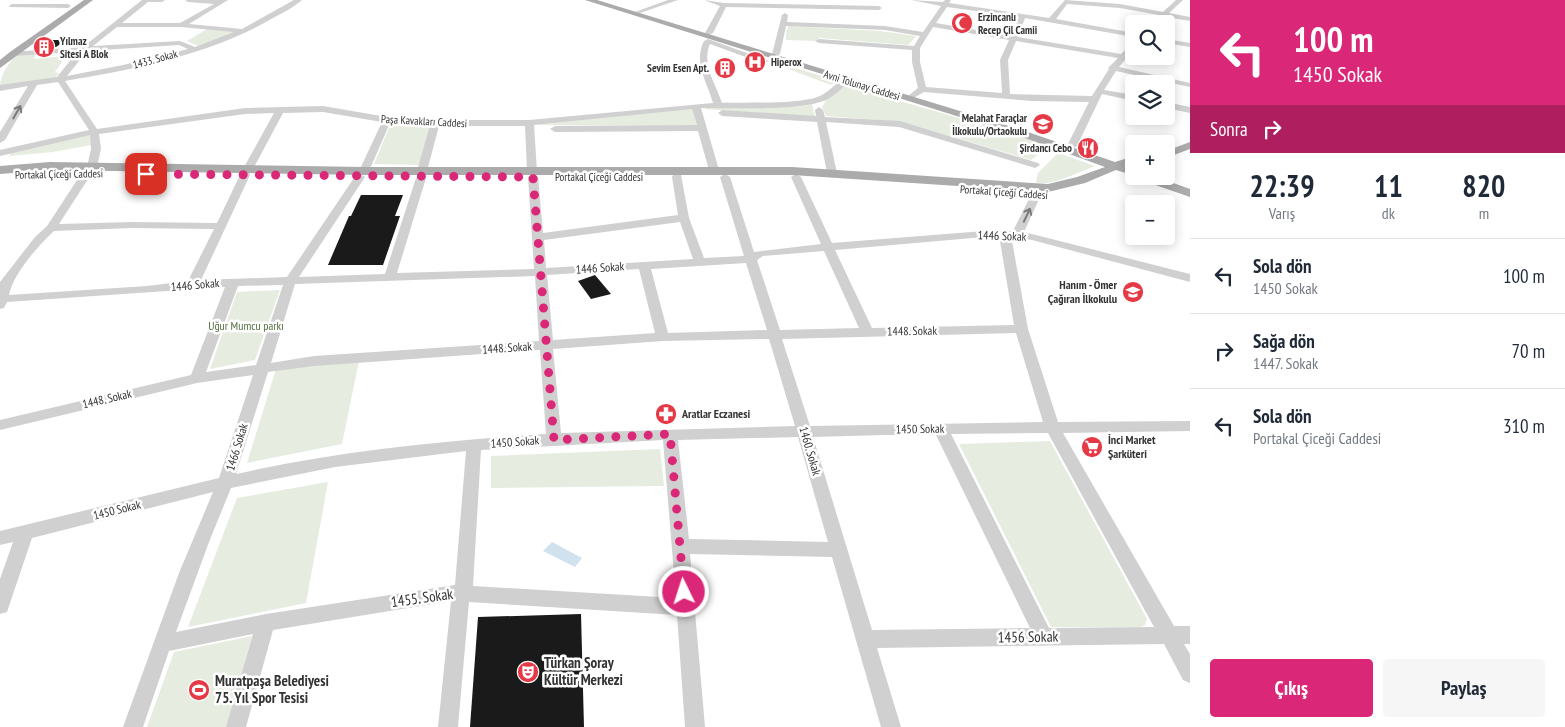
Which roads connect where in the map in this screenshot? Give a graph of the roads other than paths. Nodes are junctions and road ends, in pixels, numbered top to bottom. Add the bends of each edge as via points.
1 (21, 0) edge
2 (77, 0) edge
3 (89, 0) edge
4 (146, 0) edge
5 (162, 0) edge
6 (188, 0) edge
7 (299, 0) edge
8 (589, 0) edge
9 (598, 0) edge
10 (675, 0) edge
11 (707, 0) edge
12 (883, 0) edge
13 (914, 0) edge
14 (1113, 0) edge
15 (1177, 0) edge
16 (223, 1) edge
17 (1062, 1) edge
18 (947, 2) edge
19 (1188, 2) dead end
20 (787, 3) edge
21 (274, 5) dead end
22 (724, 5) junction
23 (68, 6) junction
24 (1120, 6) junction
25 (638, 12) junction
26 (1162, 13) junction
27 (1023, 16) junction
28 (882, 18) junction
29 (1190, 18) edge
30 (1051, 20) junction
31 (181, 24) junction
32 (783, 24) junction
33 (114, 25) junction
34 (933, 25) junction
35 (204, 27) junction
36 (229, 30) junction
37 (244, 31) junction
38 (196, 33) dead end
39 (709, 33) junction
40 (1125, 33) edge
41 (926, 35) junction
42 (188, 38) dead end
43 (1012, 38) junction
44 (819, 41) dead end
45 (1175, 42) edge
46 (180, 43) junction
47 (1190, 45) edge
48 (194, 48) junction
49 (916, 48) junction
50 (84, 49) junction
51 (1125, 53) edge
52 (0, 54) edge
53 (13, 54) junction
54 (776, 54) junction
55 (1122, 56) junction
56 (765, 61) dead end
57 (0, 65) edge
58 (1112, 68) junction
59 (60, 79) junction
60 (846, 80) junction
61 (34, 83) junction
62 (1190, 86) edge
63 (0, 88) edge
64 (922, 89) junction
65 (1098, 91) junction
66 (912, 96) junction
67 (1006, 96) junction
68 (1125, 96) edge
69 (1093, 99) junction
70 (817, 100) junction
71 (718, 105) junction
72 (1175, 107) edge
73 (280, 110) junction
74 (697, 110) junction
75 (1190, 110) edge
76 (821, 119) junction
77 (387, 120) junction
78 (436, 123) junction
79 (529, 126) junction
80 (703, 128) junction
81 (94, 131) junction
82 (1190, 134) edge
83 (0, 140) edge
84 (1175, 141) edge
85 (1190, 145) edge
86 (1072, 146) junction
87 (1175, 151) edge
88 (0, 153) edge
89 (1091, 153) junction
90 (1125, 157) edge
91 (1035, 165) dead end
92 (1125, 168) edge
93 (1125, 168) edge
94 (0, 170) edge
95 (89, 170) junction
96 (1125, 170) edge
97 (1125, 170) edge
98 (247, 172) junction
99 (832, 173) junction
100 (362, 174) junction
101 (421, 174) junction
102 (532, 174) junction
103 (719, 174) junction
104 (0, 176) edge
105 (678, 177) junction
106 (796, 177) junction
107 (1175, 182) edge
108 (1175, 184) edge
109 (1172, 185) edge
110 (1189, 190) edge
111 (1036, 195) junction
112 (684, 218) junction
113 (221, 226) junction
114 (51, 228) junction
115 (1017, 234) junction
116 (537, 237) junction
117 (828, 248) junction
118 (750, 259) junction
119 (700, 262) junction
120 (644, 265) junction
121 (539, 272) junction
122 (390, 278) junction
123 (1190, 278) edge
124 (290, 281) junction
125 (233, 282) junction
126 (193, 284) junction
127 (1, 302) edge
128 (1022, 329) junction
129 (868, 332) junction
130 (775, 334) junction
131 (663, 337) junction
132 (546, 346) junction
133 (262, 368) junction
134 (197, 378) junction
135 (0, 425) edge
136 (1190, 426) edge
137 (1052, 427) junction
138 (941, 429) junction
139 (804, 431) junction
140 (670, 434) junction
141 (554, 440) junction
142 (474, 445) junction
143 (226, 482) junction
144 (25, 532) junction
145 (0, 538) edge
146 (681, 546) junction
147 (838, 550) junction
148 (463, 593) junction
149 (0, 606) edge
150 (685, 607) junction
151 (266, 624) junction
152 (1169, 635) junction
153 (1190, 635) edge
154 (1044, 636) junction
155 (866, 639) junction
156 (162, 644) junction
157 (1190, 673) edge
158 (133, 727) edge
159 (236, 727) edge
160 (448, 727) edge
161 (695, 727) edge
162 (891, 727) edge

1 - 23 street via 9,8
2 - 23 main road
3 - 53 main road
4 - 5 street
4 - 33 street
6 - 16 street
7 - 37 street, 1433. Sokak
8 - 60 main road, Avni Tolunay Caddesi
9 - 25 main road, Avni Tolunay Caddesi
10 - 25 street
11 - 22 street
12 - 28 street
13 - 18 street
14 - 24 street
15 - 19 street
15 - 26 street
16 - 31 street
17 - 24 street
17 - 30 street
18 - 27 street
18 - 34 street
20 - 22 street
20 - 28 street
20 - 32 street
21 - 36 street via 256,18
22 - 39 street
23 - 52 main road
24 - 26 street
25 - 39 main road, Avni Tolunay Caddesi
26 - 29 street
27 - 30 street
27 - 43 street
28 - 32 street
28 - 41 street
30 - 40 street
31 - 33 street
31 - 35 street
32 - 54 street
33 - 50 street
34 - 41 street
34 - 43 street
35 - 36 street
35 - 38 street
36 - 37 street
37 - 48 street, 1433. Sokak
39 - 54 main road, Avni Tolunay Caddesi
41 - 49 street
42 - 46 street
43 - 55 street
43 - 67 street via 1004,60
44 - 49 street
45 - 47 street
46 - 48 street
46 - 50 street
48 - 59 street, 1433. Sokak via 146,62
49 - 64 street
50 - 53 street
50 - 59 street
51 - 55 street
53 - 57 main road
54 - 66 main road, Avni Tolunay Caddesi
55 - 58 street
56 - 71 street via 708,41 702,58
58 - 62 street
58 - 65 street
59 - 61 street, 1433. Sokak
59 - 81 street
60 - 70 street, Paşa Kavakları Caddesi
60 - 92 main road, Avni Tolunay Caddesi
61 - 63 street, 1433. Sokak
83 -> 61 street
64 - 66 street
64 - 67 street
65 - 68 street
65 - 69 street
66 - 86 main road, Avni Tolunay Caddesi
67 - 69 street
69 - 86 street
70 - 71 street, Paşa Kavakları Caddesi
70 - 76 street
71 - 74 street, Paşa Kavakları Caddesi
72 - 75 street
73 - 77 street, Paşa Kavakları Caddesi via 329,109
73 - 81 street, Paşa Kavakları Caddesi via 236,112
73 - 98 street
74 - 76 street
74 - 79 street, Paşa Kavakları Caddesi
74 - 80 street, 1460. Sokak
76 - 91 street via 908,125
76 - 99 street
77 - 78 street, Paşa Kavakları Caddesi
77 - 100 street, 1466 Sokak
78 - 79 street, Paşa Kavakları Caddesi
78 - 101 street
79 - 80 street
79 - 102 street
80 - 103 street, 1460. Sokak
81 - 88 street, Paşa Kavakları Caddesi
81 - 95 street via 95,153
82 - 84 main road
85 - 87 main road
86 - 89 main road, Avni Tolunay Caddesi
89 - 90 main road
89 - 93 main road, Avni Tolunay Caddesi
94 - 95 main road, Portakal Çiceği Caddesi via 50,166
95 - 98 main road, Portakal Çiceği Caddesi
95 - 104 main road, Portakal Çiceği Caddesi
95 - 114 street
96 - 99 main road, Portakal Çiceği Caddesi via 1048,188
97 - 111 main road, Portakal Çiceği Caddesi via 1067,194
98 - 100 main road, Portakal Çiceği Caddesi
98 - 113 street
99 - 103 main road, Portakal Çiceği Caddesi
100 - 101 main road, Portakal Çiceği Caddesi
100 - 124 street, 1466 Sokak
101 - 102 main road, Portakal Çiceği Caddesi
101 - 122 street
102 - 103 main road, Portakal Çiceği Caddesi
102 - 105 main road, Portakal Çiceği Caddesi
102 - 116 street
103 - 105 main road, Portakal Çiceği Caddesi
103 - 106 main road, Portakal Çiceği Caddesi
103 - 118 street, 1460. Sokak
105 - 112 street
106 - 111 main road, Portakal Çiceği Caddesi
106 - 117 street
107 - 110 main road
108 - 110 main road
109 - 110 main road
115 -> 111 street
112 - 116 street
112 - 119 street
113 - 114 street via 132,224
113 - 126 street
114 - 127 street via 49,238
115 - 117 street, 1446 Sokak via 960,235
115 - 123 street, 1446 Sokak
115 - 128 street via 1006,242
116 - 121 street
117 - 118 street, 1446 Sokak via 760,253
117 - 129 street
118 - 119 street, 1446 Sokak
118 - 130 street, 1460. Sokak
119 - 120 street, 1446 Sokak
120 - 121 street, 1446 Sokak
120 - 131 street
121 - 122 street, 1446 Sokak
121 - 132 street
122 - 124 street, 1446 Sokak
124 - 125 street, 1446 Sokak
124 - 133 street, 1466 Sokak
125 - 126 street, 1446 Sokak
125 - 134 street
126 - 127 street, 1446 Sokak
128 - 129 street, 1448. Sokak
128 - 137 street
129 - 130 street, 1448. Sokak
130 - 131 street, 1448. Sokak
130 - 139 street, 1460. Sokak
131 - 132 street, 1448. Sokak
132 - 133 street, 1448. Sokak via 314,361
132 - 141 street
133 - 134 street, 1448. Sokak
133 - 143 street, 1466 Sokak
134 - 135 street, 1448. Sokak
136 - 137 street, 1450 Sokak
137 - 138 street, 1450 Sokak
137 - 152 street
138 - 139 street, 1450 Sokak
138 - 154 street
139 - 140 street, 1450 Sokak
139 - 147 street, 1460. Sokak
140 - 141 street, 1450 Sokak
140 - 146 street
141 - 142 street, 1450 Sokak
142 - 143 street, 1450 Sokak via 333,461
142 - 148 street
143 - 144 street, 1450 Sokak
143 - 156 street, 1466 Sokak
144 - 145 street, 1450 Sokak
144 - 149 street
146 - 147 street
146 - 150 street
147 - 155 street, 1460. Sokak
148 - 150 street, 1455. Sokak
148 - 151 street, 1455. Sokak
148 - 160 street via 459,605
150 - 161 street
151 - 156 street, 1455. Sokak
151 - 159 street
152 - 153 street, 1456 Sokak
152 - 154 street, 1456 Sokak
152 - 157 street
154 - 155 street, 1456 Sokak
155 - 162 street, 1460. Sokak
156 - 158 street, 1466 Sokak

